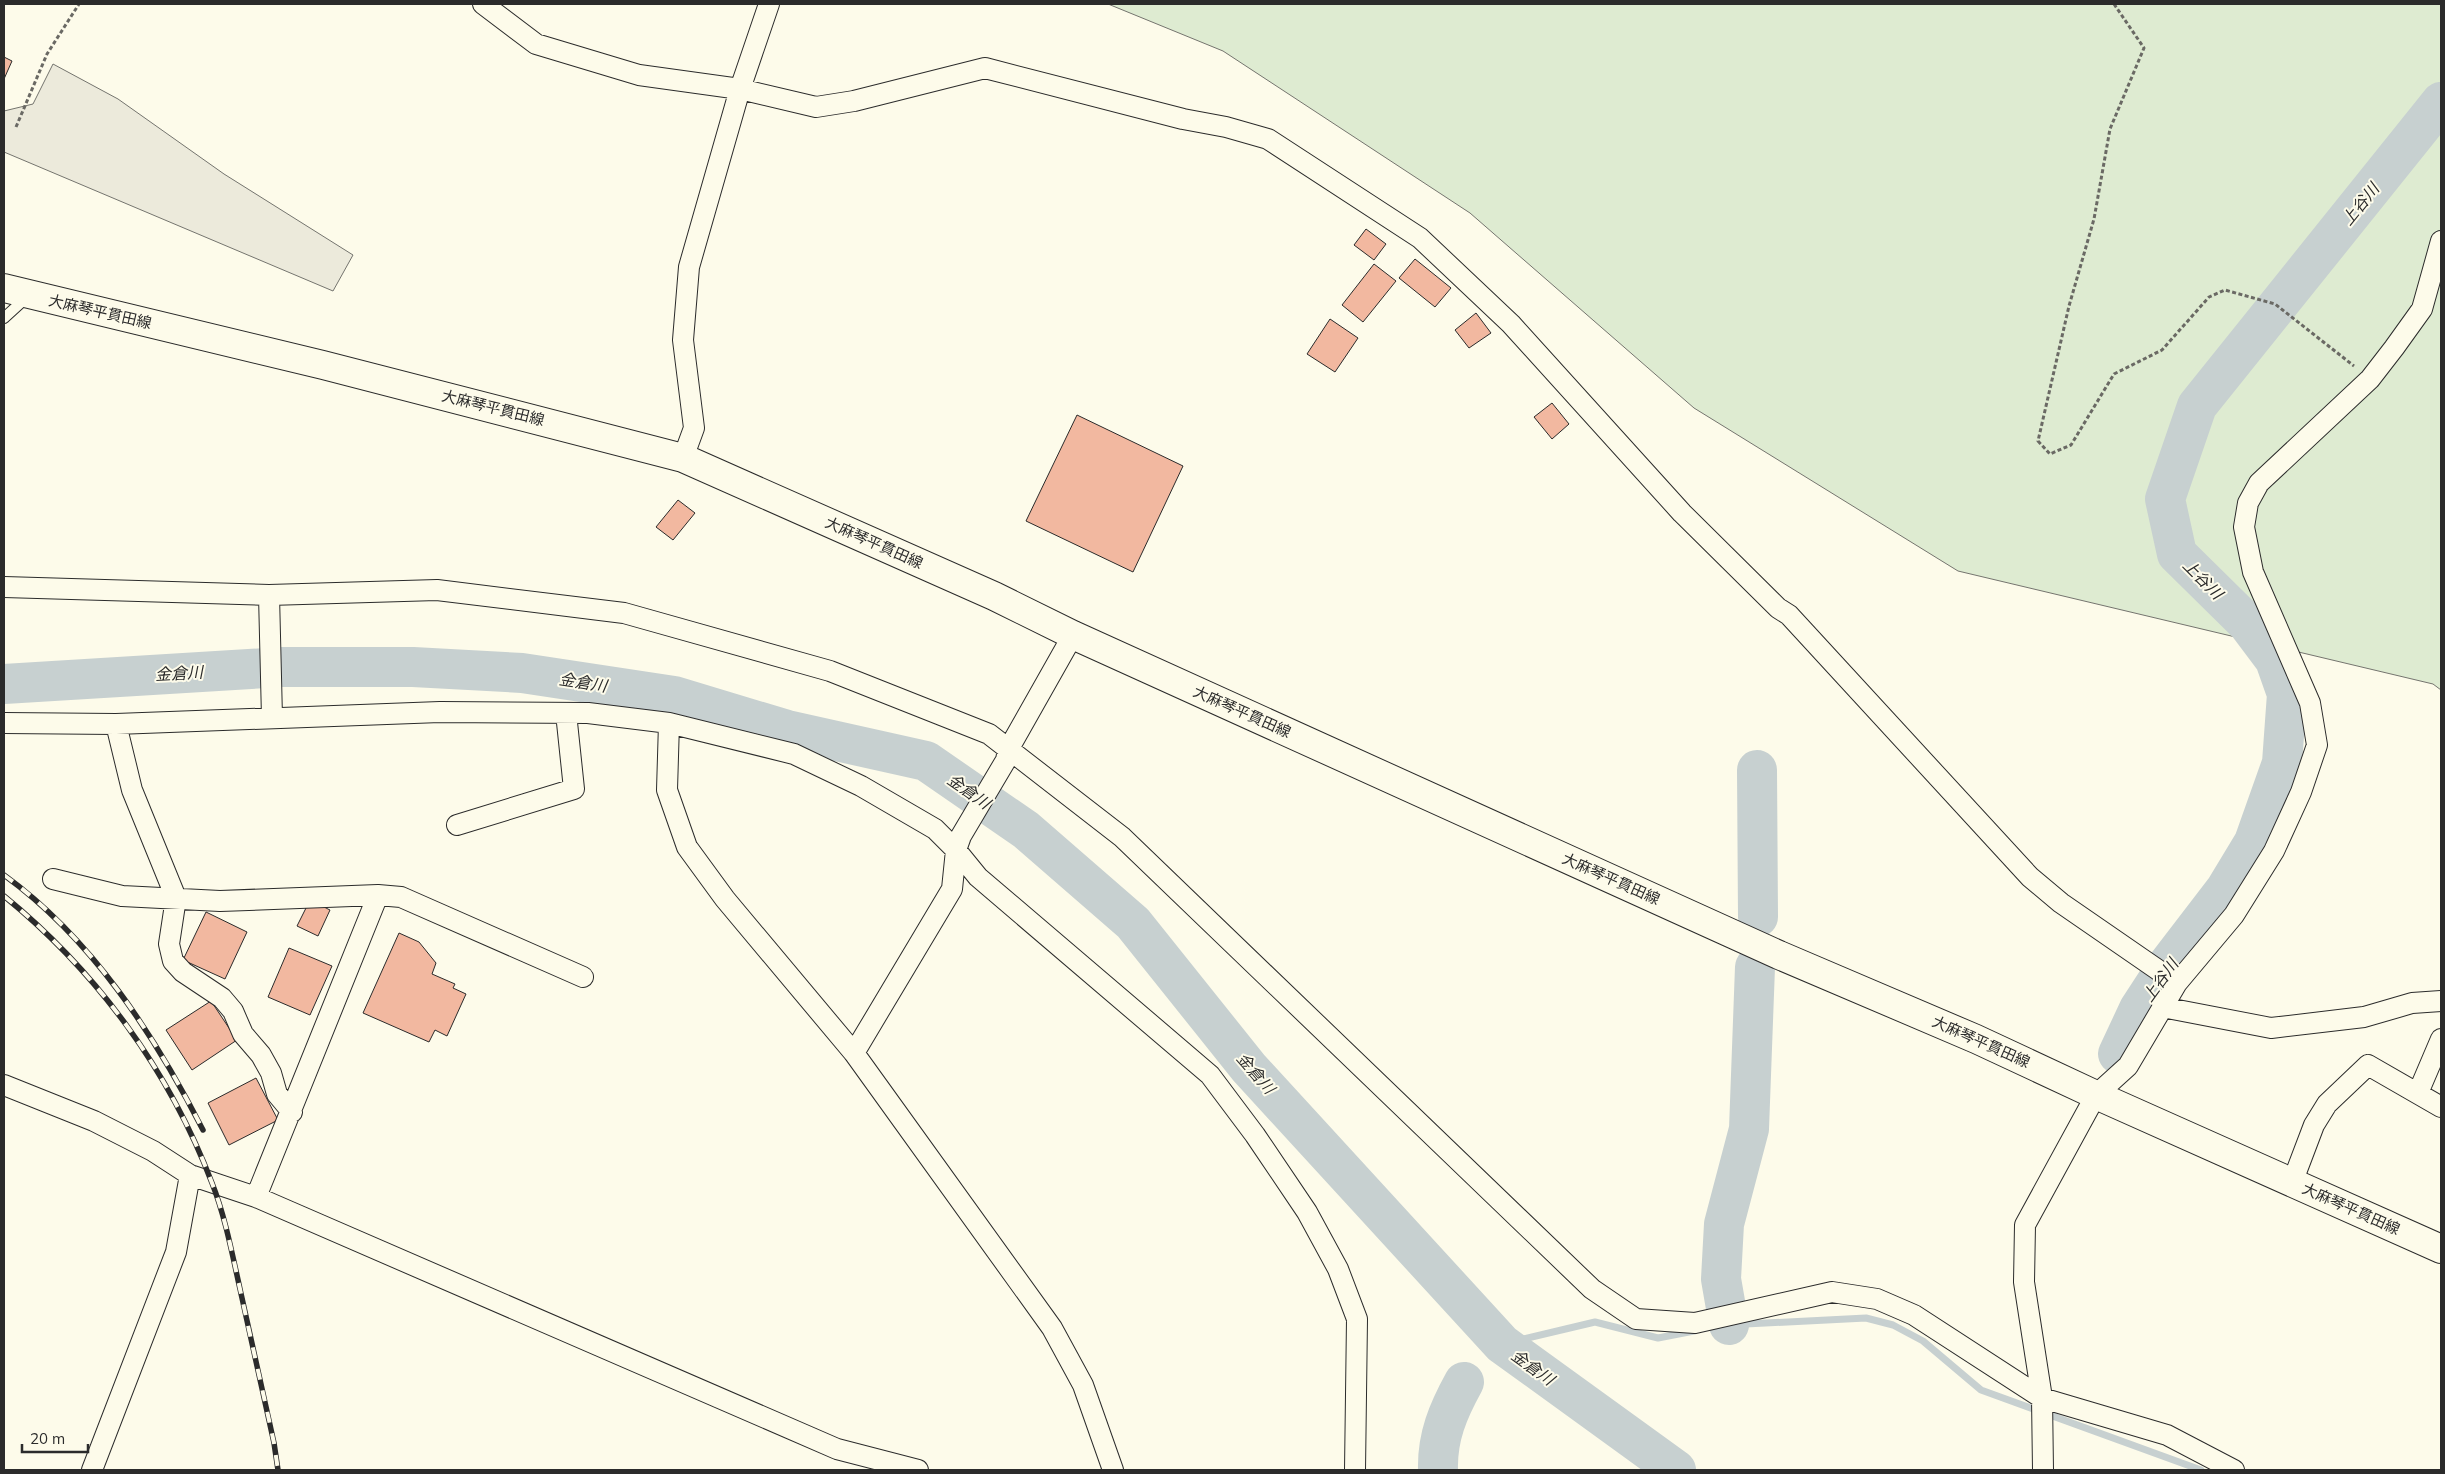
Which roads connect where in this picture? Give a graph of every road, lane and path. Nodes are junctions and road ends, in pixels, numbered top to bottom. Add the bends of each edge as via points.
1 (79, 4) edge
2 (483, 4) edge
3 (769, 4) edge
4 (2114, 4) edge
5 (740, 89) junction
6 (16, 127) dead end
7 (2441, 241) edge
8 (16, 292) edge
9 (4, 318) edge
10 (2370, 379) junction
11 (683, 458) junction
12 (4, 587) edge
13 (269, 595) junction
14 (1073, 635) junction
15 (566, 713) junction
16 (272, 718) junction
17 (4, 723) edge
18 (668, 723) junction
19 (116, 724) junction
20 (1007, 755) junction
21 (457, 825) dead end
22 (959, 843) junction
23 (53, 879) dead end
24 (378, 895) junction
25 (176, 898) junction
26 (583, 977) dead end
27 (2177, 983) junction
28 (2441, 1001) edge
29 (2162, 1007) junction
30 (2441, 1039) edge
31 (854, 1053) junction
32 (4, 1085) edge
33 (2418, 1093) junction
34 (2096, 1095) junction
35 (2441, 1106) edge
36 (292, 1112) junction
37 (190, 1175) junction
38 (2292, 1183) junction
39 (256, 1197) junction
40 (2441, 1249) edge
41 (2042, 1398) junction
42 (92, 1470) edge
43 (918, 1470) edge
44 (1113, 1470) edge
45 (1356, 1470) edge
46 (2043, 1470) edge
47 (2234, 1470) edge

1 - 6 path via 46,54
2 - 5 street via 536,44 639,76
3 - 5 street
4 - 10 path via 2144,48 2110,129 2094,219 2069,306 2038,441 2050,454 2071,445 2114,374 2162,350 2209,297 2226,290 2275,304
5 - 11 street via 689,267 683,340 694,428
5 - 27 street via 816,107 854,101 985,68 1268,139 1420,238 1511,324 1682,513 1788,615 2030,877 2061,903
7 - 10 street via 2422,309
8 - 9 lane
8 - 11 main road, 大麻琴平貫田線 via 323,365
10 - 27 street via 2259,484 2248,503 2244,527 2253,572 2310,703 2317,745 2301,792 2274,851 2234,915
11 - 14 main road, 大麻琴平貫田線 via 994,596
12 - 13 street
13 - 16 street
13 - 20 street via 437,590 624,614 830,672 989,734
14 - 20 street
14 - 34 main road, 大麻琴平貫田線 via 1778,956 1976,1039
15 - 16 street via 440,712
15 - 18 street
15 - 21 street via 574,789
16 - 19 street
17 - 19 street
18 - 22 street via 794,754 861,786
18 - 31 street via 667,790 687,847 725,899
19 - 25 street via 132,790
20 - 22 street
20 - 41 street via 1122,837 1592,1289 1636,1319 1695,1323 1832,1292 1877,1299 1914,1315
22 - 31 street via 952,889
22 - 45 street via 978,877 1210,1075 1307,1212 1338,1269 1357,1319
23 - 25 street via 122,896
24 - 25 street via 220,900
24 - 26 street via 401,897
24 - 36 street
25 - 36 street via 168,944 173,961 183,972 222,998 271,1073 277,1094
27 - 29 street
28 - 29 street via 2412,1003 2364,1017 2271,1028
29 - 34 street via 2128,1066
30 - 33 street
31 - 44 street via 1052,1328 1083,1385
32 - 37 street via 94,1121 153,1151
33 - 35 street
33 - 38 street via 2368,1065 2327,1104 2314,1125
34 - 38 main road, 大麻琴平貫田線
34 - 41 street via 2025,1225 2024,1282
36 - 39 street
37 - 39 street
37 - 42 street via 176,1252
38 - 40 main road, 大麻琴平貫田線
39 - 43 street via 837,1449
41 - 46 street
41 - 47 street via 2167,1435

